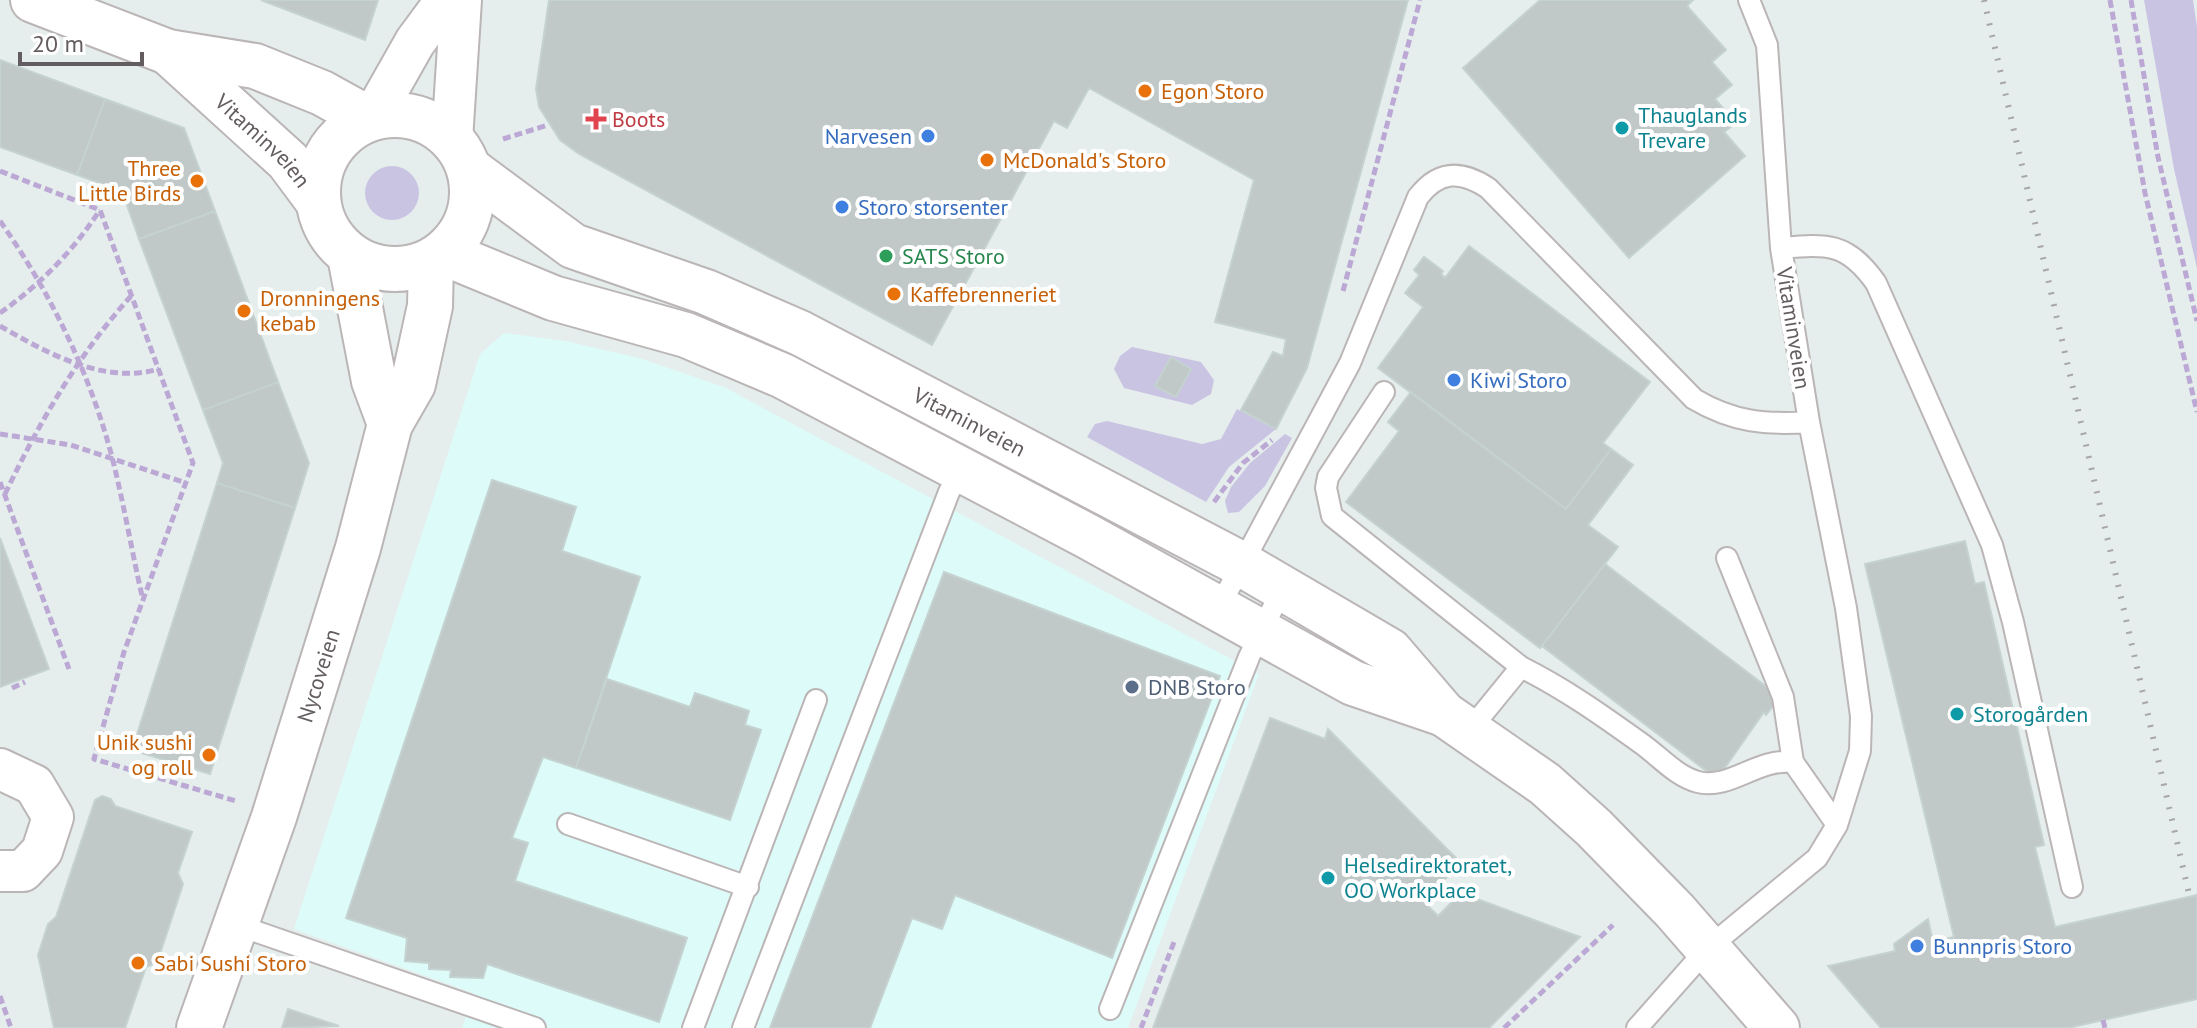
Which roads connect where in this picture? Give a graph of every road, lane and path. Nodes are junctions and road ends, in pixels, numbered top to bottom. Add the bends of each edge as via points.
1 (33, 0) edge
2 (446, 0) edge
3 (461, 0) edge
4 (1420, 0) edge
5 (1749, 0) edge
6 (2110, 0) edge
7 (2131, 0) edge
8 (168, 52) junction
9 (371, 118) junction
10 (548, 125) dead end
11 (503, 139) dead end
12 (461, 155) junction
13 (0, 171) edge
14 (317, 200) junction
15 (1366, 207) junction
16 (1379, 209) dead end
17 (100, 210) junction
18 (0, 221) edge
19 (1781, 248) junction
20 (350, 256) junction
21 (438, 257) junction
22 (40, 284) junction
23 (131, 296) junction
24 (1338, 306) dead end
25 (0, 313) edge
26 (2197, 321) edge
27 (0, 326) edge
28 (77, 363) junction
29 (159, 369) junction
30 (1384, 392) dead end
31 (2197, 412) edge
32 (1809, 422) junction
33 (390, 424) junction
34 (1280, 433) dead end
35 (0, 434) edge
36 (32, 438) junction
37 (112, 457) junction
38 (961, 470) junction
39 (0, 482) edge
40 (186, 483) junction
41 (5, 494) junction
42 (1207, 513) dead end
43 (1727, 558) dead end
44 (1243, 565) junction
45 (1283, 587) junction
46 (143, 601) junction
47 (1218, 609) junction
48 (1260, 633) junction
49 (1521, 667) junction
50 (69, 669) dead end
51 (25, 682) dead end
52 (12, 688) dead end
53 (816, 700) dead end
54 (1456, 723) junction
55 (1793, 762) junction
56 (0, 769) edge
57 (276, 812) junction
58 (568, 824) dead end
59 (1837, 825) junction
60 (0, 871) edge
61 (748, 887) junction
62 (2072, 887) dead end
63 (237, 925) junction
64 (1613, 925) dead end
65 (1708, 948) junction
66 (0, 996) edge
67 (1110, 1009) dead end
68 (2103, 1020) dead end
69 (11, 1028) edge
70 (199, 1028) edge
71 (535, 1028) edge
72 (693, 1028) edge
73 (743, 1028) edge
74 (1504, 1028) edge
75 (1637, 1028) edge
76 (1777, 1028) edge
77 (2105, 1028) edge

1 - 8 street, Vitaminveien
2 - 9 street
3 - 12 street
4 - 15 path
5 - 19 lane via 1767,45
6 - 31 path via 2145,193
7 - 26 path via 2158,157
8 - 9 street, Vitaminveien via 255,66
8 - 14 street, Vitaminveien via 288,161
9 - 12 street via 416,117
9 - 14 street via 329,150
10 - 11 path
12 - 21 street via 471,206 461,231
12 - 44 street, Vitaminveien via 573,246 706,292 800,333
13 - 17 path
14 - 20 street via 328,231
15 - 16 path
15 - 24 path
17 - 22 path
17 - 23 path
18 - 22 path
19 - 32 lane, Vitaminveien
19 - 62 lane, Vitaminveien via 1836,247 1851,253 1876,283 1992,545
20 - 21 street via 381,269 415,268
20 - 33 street via 374,381
21 - 33 street, Nycoveien via 413,384
21 - 38 street, Vitaminveien via 738,356
22 - 25 path
22 - 28 path via 67,332
23 - 28 path
23 - 29 path
27 - 28 path
28 - 29 path via 117,375
28 - 36 path
28 - 37 path
29 - 40 path via 193,463
30 - 49 lane via 1328,477 1332,516
32 - 44 lane via 1744,422 1694,399 1488,188 1458,173 1443,175 1418,197 1350,363
32 - 59 lane, Vitaminveien via 1846,608 1861,716 1860,751
33 - 57 street, Nycoveien via 358,548
34 - 42 path via 1243,463
35 - 36 path
36 - 37 path
36 - 41 path
37 - 40 path
37 - 46 path
38 - 47 street, Vitaminveien
38 - 73 lane
39 - 41 path
40 - 46 path
41 - 50 path
43 - 55 lane via 1783,697
44 - 45 street, Vitaminveien
44 - 47 lane
45 - 48 lane
45 - 54 street, Vitaminveien via 1390,651
46 - 57 path via 94,759
47 - 48 street, Vitaminveien
48 - 54 street, Vitaminveien via 1353,683
48 - 67 lane
49 - 54 lane
49 - 55 lane via 1567,691 1697,782 1716,784 1766,762
51 - 52 path
53 - 61 lane
54 - 65 street, Vitaminveien via 1555,793
55 - 59 lane
56 - 60 street via 34,785 53,817 42,851 23,871
57 - 63 street, Nycoveien
58 - 61 lane
59 - 65 lane, Vitaminveien via 1817,858
61 - 72 lane
63 - 70 street, Nycoveien
63 - 71 lane
64 - 74 path
65 - 75 lane
65 - 76 street, Vitaminveien
66 - 69 path
68 - 77 path

